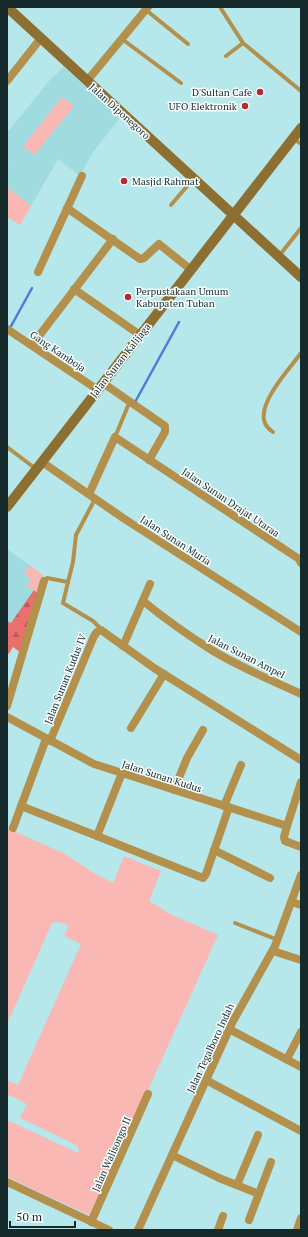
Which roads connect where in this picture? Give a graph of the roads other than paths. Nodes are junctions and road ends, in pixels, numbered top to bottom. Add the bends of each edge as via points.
1 (7, 7) edge
2 (220, 7) edge
3 (147, 8) edge
4 (41, 38) junction
5 (122, 39) junction
6 (243, 43) junction
7 (188, 44) dead end
8 (226, 56) dead end
9 (7, 81) edge
10 (87, 81) junction
11 (181, 83) dead end
12 (301, 91) edge
13 (301, 128) edge
14 (297, 141) edge
15 (82, 176) dead end
16 (194, 178) junction
17 (171, 205) dead end
18 (67, 208) junction
19 (234, 214) junction
20 (301, 228) edge
21 (113, 239) junction
22 (278, 256) junction
23 (190, 269) junction
24 (38, 272) dead end
25 (301, 277) edge
26 (74, 289) junction
27 (9, 330) edge
28 (140, 335) junction
29 (32, 345) junction
30 (301, 353) edge
31 (100, 386) junction
32 (133, 402) junction
33 (273, 432) dead end
34 (115, 437) junction
35 (7, 447) edge
36 (149, 460) junction
37 (39, 465) junction
38 (92, 497) junction
39 (7, 507) edge
40 (301, 563) edge
41 (44, 580) joint
42 (68, 582) junction
43 (150, 584) dead end
44 (142, 601) junction
45 (103, 631) junction
46 (301, 632) edge
47 (123, 646) junction
48 (164, 674) junction
49 (301, 694) edge
50 (7, 706) edge
51 (7, 717) edge
52 (131, 728) dead end
53 (203, 730) dead end
54 (48, 740) junction
55 (301, 760) edge
56 (241, 765) dead end
57 (122, 773) junction
58 (301, 782) edge
59 (174, 790) junction
60 (299, 797) edge
61 (21, 806) junction
62 (226, 807) junction
63 (287, 826) junction
64 (13, 828) dead end
65 (96, 836) junction
66 (301, 847) edge
67 (214, 850) junction
68 (301, 875) edge
69 (270, 878) dead end
70 (292, 902) junction
71 (301, 905) edge
72 (236, 923) dead end
73 (278, 940) junction
74 (273, 951) junction
75 (301, 960) edge
76 (229, 1029) junction
77 (301, 1032) edge
78 (286, 1059) junction
79 (301, 1067) edge
80 (206, 1080) junction
81 (148, 1094) dead end
82 (301, 1131) edge
83 (258, 1135) dead end
84 (172, 1155) junction
85 (271, 1162) dead end
86 (7, 1182) edge
87 (237, 1185) junction
88 (259, 1194) junction
89 (223, 1216) dead end
90 (301, 1218) edge
91 (249, 1220) dead end
92 (91, 1222) junction
93 (109, 1230) edge
94 (138, 1230) edge
95 (218, 1230) edge
96 (297, 1230) edge

1 - 4 main road, Jalan Diponegoro
2 - 6 lane
3 - 5 street
3 - 7 lane
4 - 9 street
4 - 10 main road, Jalan Diponegoro
5 - 10 street
5 - 11 lane
6 - 8 lane
6 - 12 lane
10 - 16 main road, Jalan Diponegoro
13 - 14 main road, Jalan Sunan Kalijaga
14 - 19 main road, Jalan Sunan Kalijaga
15 - 18 street
16 - 17 lane
16 - 19 main road, Jalan Diponegoro
18 - 21 street
18 - 24 street
19 - 22 main road, Jalan Diponegoro
19 - 23 main road, Jalan Sunan Kalijaga
20 - 22 lane
21 - 23 street via 142,259 156,245 160,245
21 - 26 street
22 - 25 main road, Jalan Diponegoro
23 - 28 main road, Jalan Sunan Kalijaga
26 - 28 street
26 - 29 street
27 - 29 street, Gang Kamboja
28 - 31 main road, Jalan Sunan Kalijaga
29 - 31 street, Gang Kamboja
30 - 33 lane via 276,387 264,409 264,421
31 - 32 street, Gang Kamboja
31 - 37 main road, Jalan Sunan Kalijaga
32 - 34 lane
32 - 36 street, Gang Kamboja via 166,428
34 - 36 street, Jalan Sunan Drajat Utaraa
34 - 38 street
35 - 37 lane
36 - 40 street, Jalan Sunan Drajat Utaraa via 299,559
37 - 38 street, Jalan Sunan Muria
37 - 39 main road, Jalan Sunan Kalijaga
38 - 42 lane via 76,535
38 - 46 street, Jalan Sunan Muria
41 - 42 lane via 46,578
41 - 50 street
42 - 45 lane via 63,602 93,621
43 - 44 street
44 - 47 street
44 - 49 street, Jalan Sunan Ampel via 185,633 240,665
45 - 47 street
45 - 54 street, Jalan Sunan Kudus IV via 98,631 94,636
47 - 48 street
48 - 52 street
48 - 55 street
51 - 54 street, Jalan Sunan Kudus
53 - 59 street via 187,758
54 - 57 street, Jalan Sunan Kudus via 90,762
54 - 61 street, Jalan Sunan Kudus IV
56 - 62 street
57 - 59 street, Jalan Sunan Kudus
57 - 65 street
58 - 60 street
59 - 62 street, Jalan Sunan Kudus
60 - 63 street
61 - 64 street, Jalan Sunan Kudus IV
61 - 65 street
62 - 63 street, Jalan Sunan Kudus
62 - 67 street
63 - 66 street via 285,841
65 - 67 street via 200,877 206,874
67 - 69 street
68 - 70 street, Jalan Tegalboro Indah
70 - 71 street
70 - 73 street, Jalan Tegalboro Indah
72 - 73 lane
73 - 74 street, Jalan Tegalboro Indah
74 - 75 street
74 - 76 street, Jalan Tegalboro Indah
76 - 78 street
76 - 80 street, Jalan Tegalboro Indah
77 - 78 street
78 - 79 street
80 - 82 street
80 - 84 street, Jalan Tegalboro Indah
81 - 92 street, Jalan Walisongo II
83 - 87 street
84 - 87 street
84 - 94 street, Jalan Tegalboro Indah
85 - 88 street
86 - 92 street
87 - 88 street
88 - 91 street
89 - 95 street
90 - 96 street
92 - 93 street

